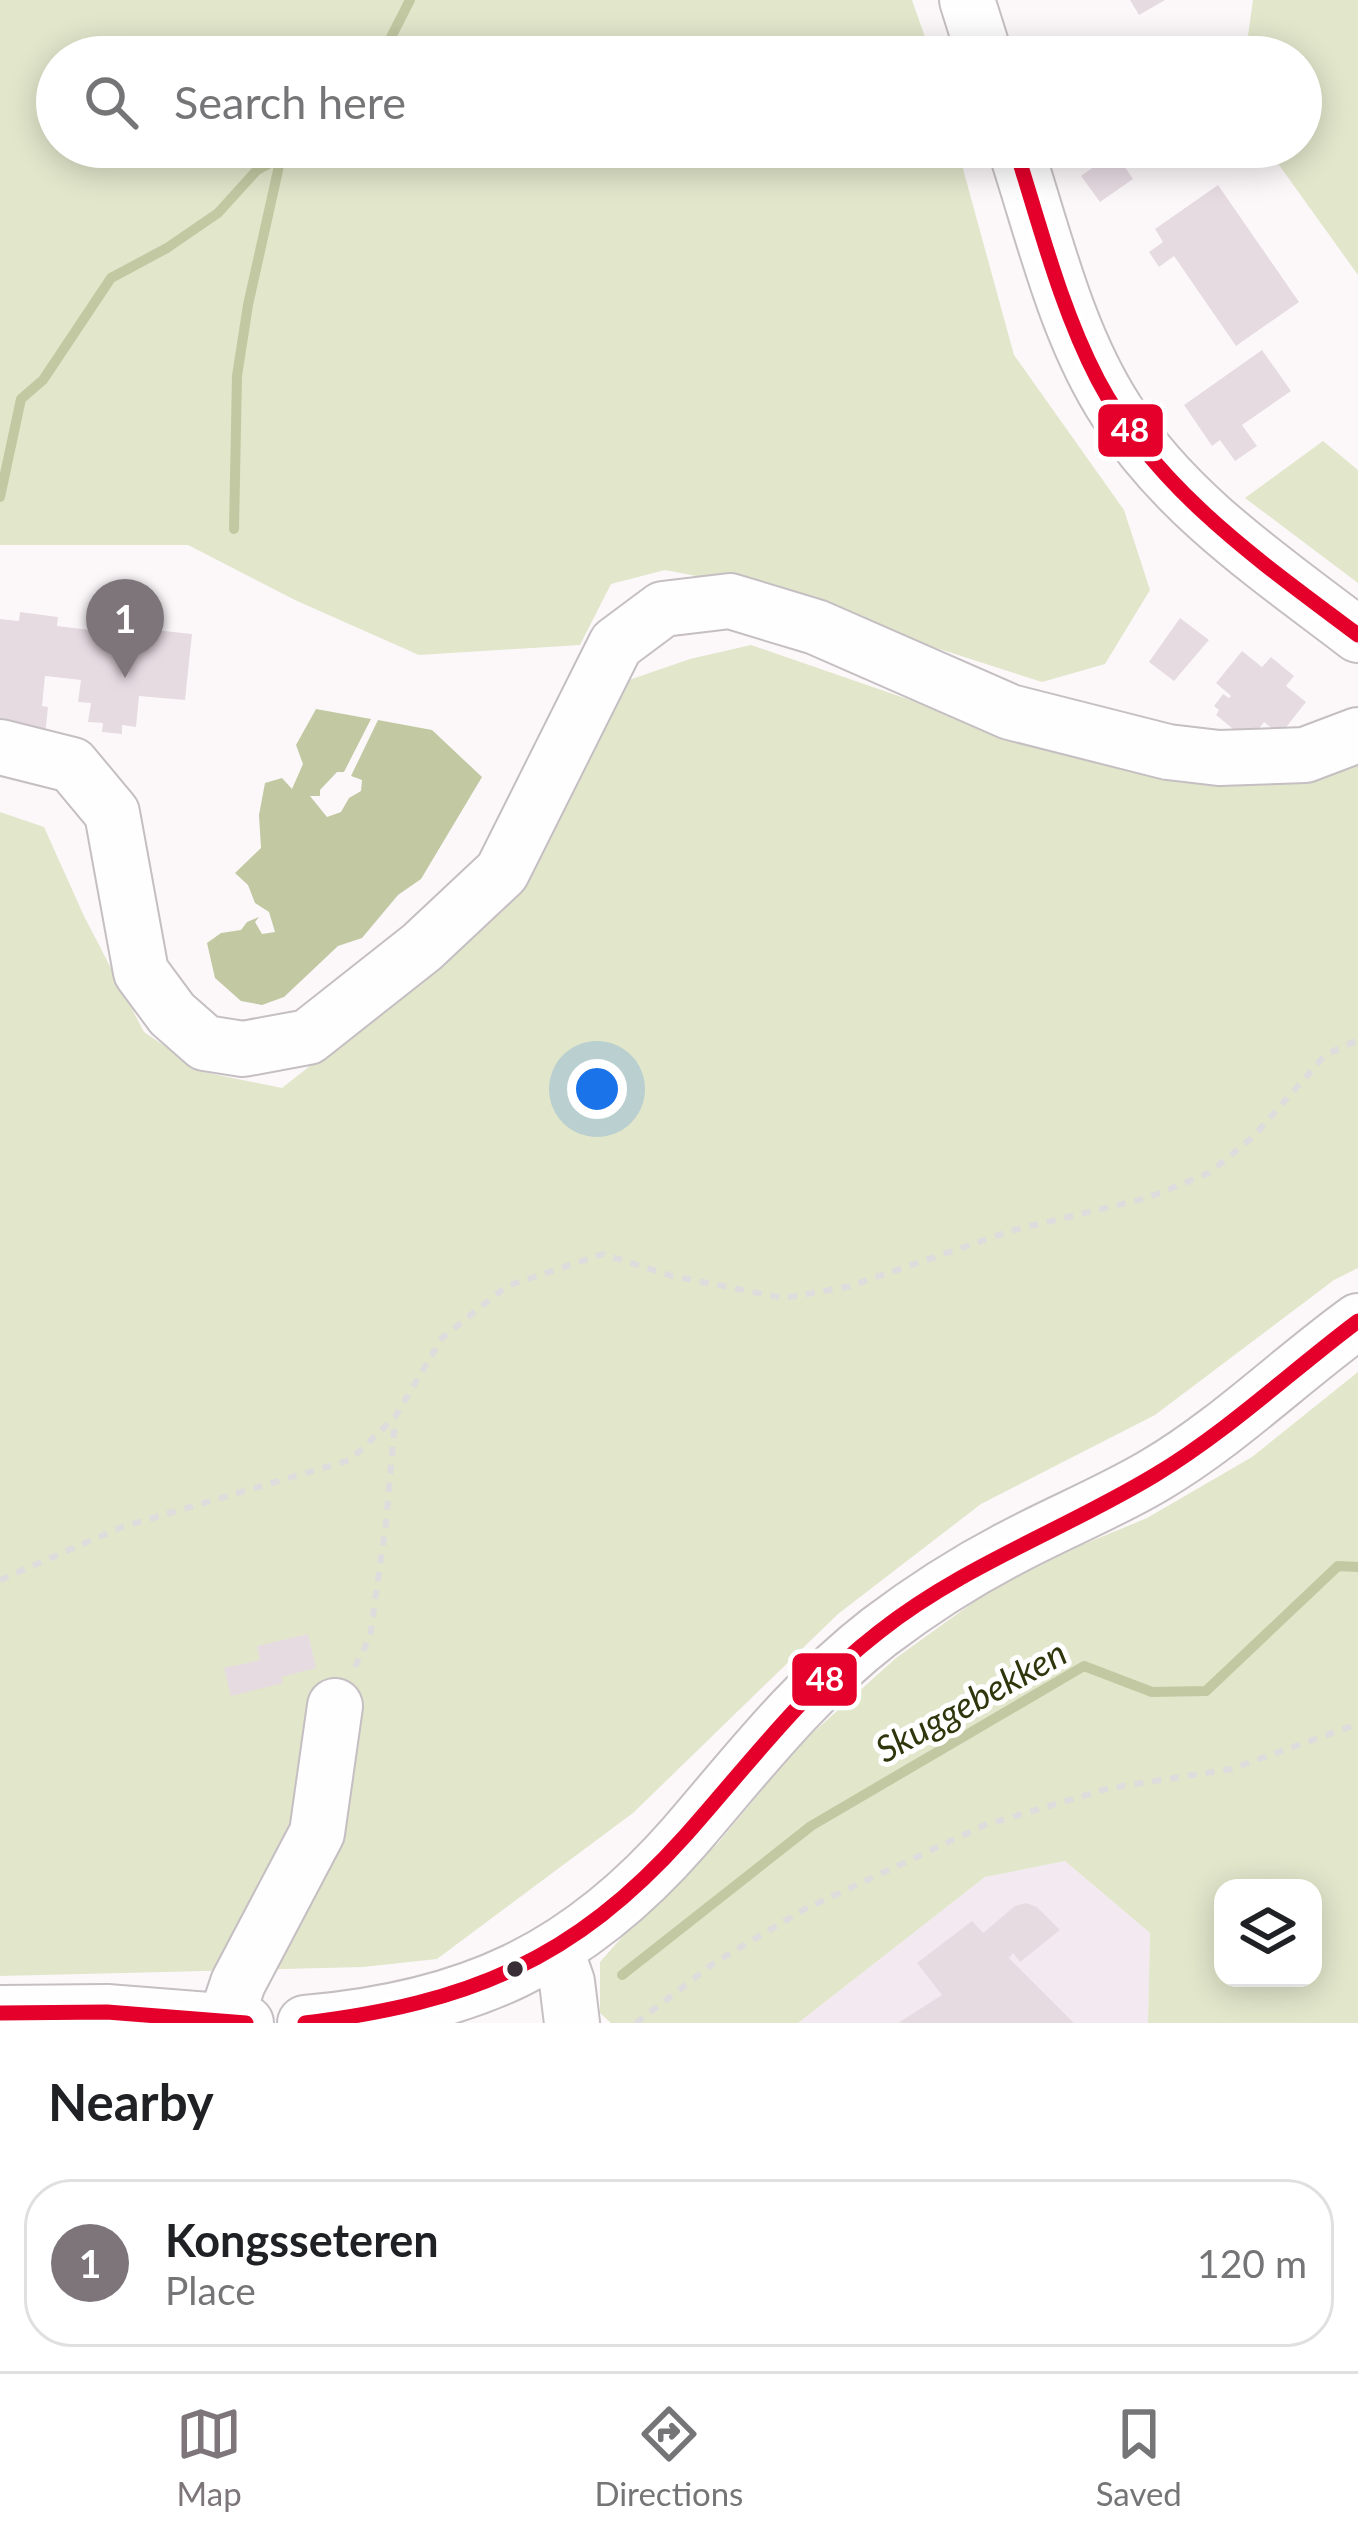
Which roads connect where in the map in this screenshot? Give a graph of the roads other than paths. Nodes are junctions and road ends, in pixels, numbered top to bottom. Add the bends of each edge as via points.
1 (967, 0) edge
2 (979, 36) edge
3 (1022, 168) edge
4 (1358, 635) edge
5 (1358, 735) edge
6 (0, 747) edge
7 (1358, 1321) edge
8 (335, 1706) road end
9 (556, 1951) junction
10 (0, 2014) edge
11 (225, 2022) edge
12 (246, 2023) edge
13 (305, 2023) edge
14 (572, 2023) edge

1 - 2 street
3 - 4 street via 1086,352 1134,437 1214,522
5 - 6 street via 1305,755 1168,752 1010,712 816,627 730,601 663,609 616,644 502,872 308,1037 243,1049 206,1042 141,972 112,813 72,765
7 - 9 street via 1191,1453 948,1583 878,1633 803,1697 650,1871
8 - 11 street via 316,1833
9 - 13 street via 464,1993
9 - 14 street
10 - 11 street
11 - 12 street

